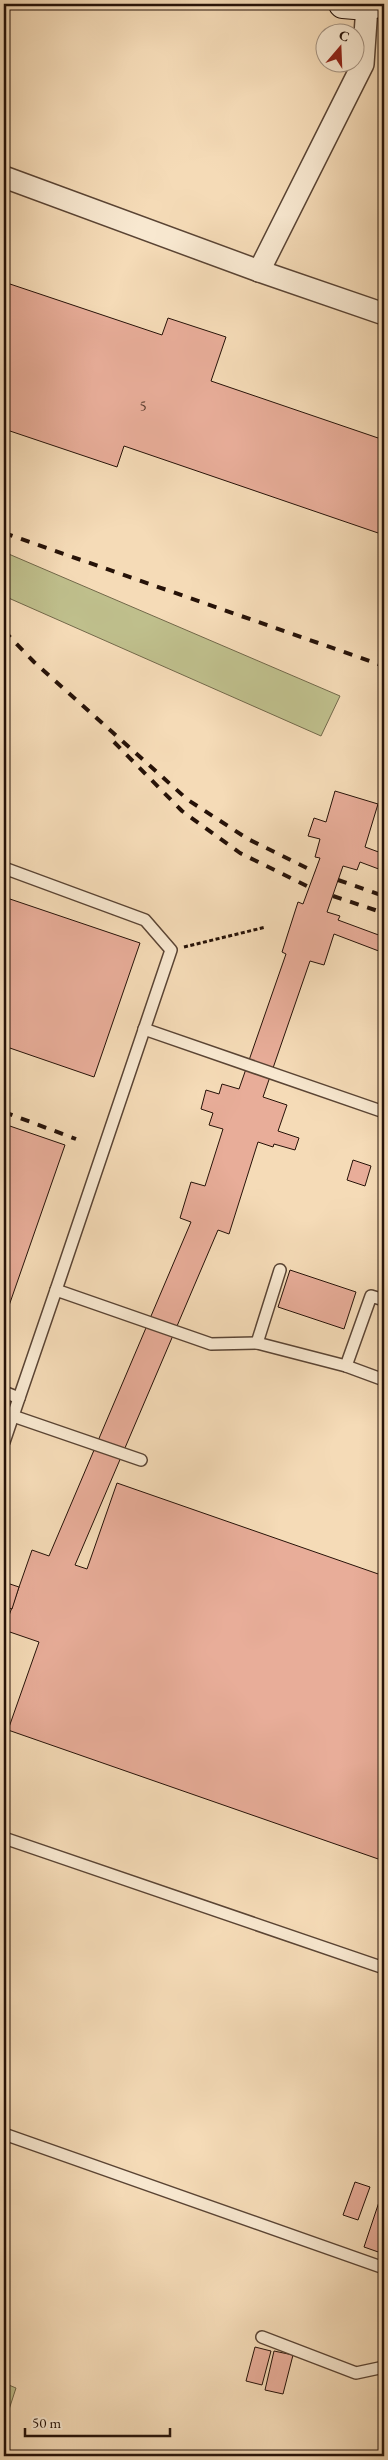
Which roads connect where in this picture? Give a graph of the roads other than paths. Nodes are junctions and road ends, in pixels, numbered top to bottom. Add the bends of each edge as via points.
1 (361, 5) edge
2 (4, 177) edge
3 (259, 271) junction
4 (384, 314) edge
5 (4, 868) edge
6 (144, 1029) junction
7 (384, 1112) edge
8 (280, 1270) dead end
9 (56, 1290) junction
10 (384, 1300) edge
11 (256, 1343) junction
12 (346, 1366) junction
13 (384, 1380) edge
14 (4, 1392) edge
15 (19, 1398) junction
16 (13, 1416) junction
17 (4, 1442) edge
18 (141, 1460) dead end
19 (4, 1838) edge
20 (384, 1968) edge
21 (4, 2134) edge
22 (384, 2268) edge
23 (262, 2337) dead end
24 (384, 2367) edge

1 - 3 street via 363,64
2 - 3 street
3 - 4 street
5 - 6 lane via 145,920 171,950
6 - 7 lane
6 - 9 lane
8 - 11 lane
9 - 11 lane via 211,1344
9 - 15 lane
10 - 12 lane via 371,1296
11 - 12 lane
12 - 13 lane
14 - 15 lane
15 - 16 lane
16 - 17 lane
16 - 18 lane
19 - 20 lane
21 - 22 lane
23 - 24 lane via 356,2373

